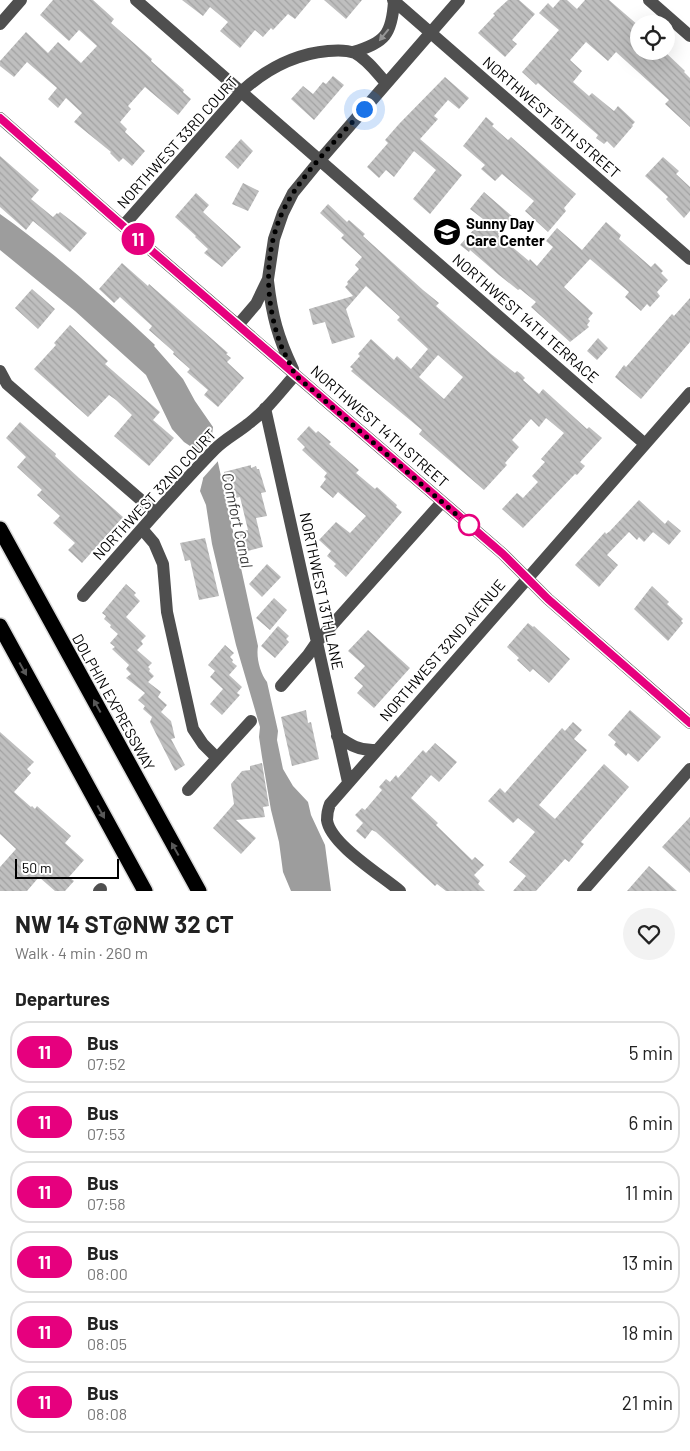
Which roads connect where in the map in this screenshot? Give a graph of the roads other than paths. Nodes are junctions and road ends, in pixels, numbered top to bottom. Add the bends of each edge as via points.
1 (21, 0) edge
2 (136, 0) edge
3 (459, 0) edge
4 (649, 0) edge
5 (393, 1) edge
6 (0, 24) edge
7 (429, 32) junction
8 (690, 36) edge
9 (353, 52) junction
10 (386, 83) junction
11 (241, 92) junction
12 (0, 118) edge
13 (320, 160) junction
14 (123, 226) junction
15 (690, 259) edge
16 (268, 278) junction
17 (238, 325) junction
18 (0, 371) edge
19 (295, 375) junction
20 (690, 393) edge
21 (266, 408) junction
22 (645, 444) junction
23 (442, 502) junction
24 (156, 513) junction
25 (0, 517) edge
26 (0, 529) edge
27 (142, 529) junction
28 (24, 574) junction
29 (528, 578) junction
30 (83, 596) dead end
31 (0, 626) edge
32 (317, 642) junction
33 (281, 686) dead end
34 (251, 721) dead end
35 (690, 723) edge
36 (337, 736) junction
37 (376, 750) junction
38 (217, 758) junction
39 (690, 769) edge
40 (348, 782) junction
41 (188, 790) dead end
42 (145, 891) edge
43 (199, 891) edge
44 (400, 891) edge
45 (583, 891) edge

1 - 6 street
2 - 11 street, NORTHWEST 14TH TERRACE
3 - 7 street
4 - 8 street
5 - 7 street, NORTHWEST 15TH STREET
5 -> 9 street via 391,27 383,38 374,45
7 - 10 street
7 - 15 street, NORTHWEST 15TH STREET
9 - 10 street
9 - 11 street, NORTHWEST 33RD COURT via 334,50 295,58 272,68
10 - 13 street
11 - 13 street, NORTHWEST 14TH TERRACE
11 - 14 street, NORTHWEST 33RD COURT
12 - 14 street, NORTHWEST 14TH STREET
13 - 16 street via 293,193 282,213
13 - 22 street, NORTHWEST 14TH TERRACE
14 - 17 street, NORTHWEST 14TH STREET
16 - 17 street via 256,304
16 - 19 street via 271,311
17 - 19 street, NORTHWEST 14TH STREET
18 - 24 street via 7,384
19 - 21 street, NORTHWEST 32ND COURT
19 - 23 street, NORTHWEST 14TH STREET
20 - 22 street, NORTHWEST 32ND AVENUE
21 - 24 street, NORTHWEST 32ND COURT via 216,448
21 - 32 street, NORTHWEST 13TH LANE
22 - 29 street, NORTHWEST 32ND AVENUE
23 - 29 street, NORTHWEST 14TH STREET
23 - 32 street
24 - 27 street, NORTHWEST 32ND COURT
25 - 28 highway
26 - 28 highway, DOLPHIN EXPRESSWAY
27 - 30 street, NORTHWEST 32ND COURT
27 - 38 street via 154,543 163,564 167,612 193,729
43 -> 28 highway, DOLPHIN EXPRESSWAY
29 - 35 street, NORTHWEST 14TH STREET
29 - 37 street, NORTHWEST 32ND AVENUE
31 -> 42 highway
32 - 33 street
32 - 36 street, NORTHWEST 13TH LANE
34 - 38 street
36 - 37 street via 359,749
36 - 40 street, NORTHWEST 13TH LANE
37 - 40 street, NORTHWEST 32ND AVENUE
38 - 41 street
39 - 45 street
40 - 44 street, NORTHWEST 32ND AVENUE via 330,804 327,820 332,832 347,850

